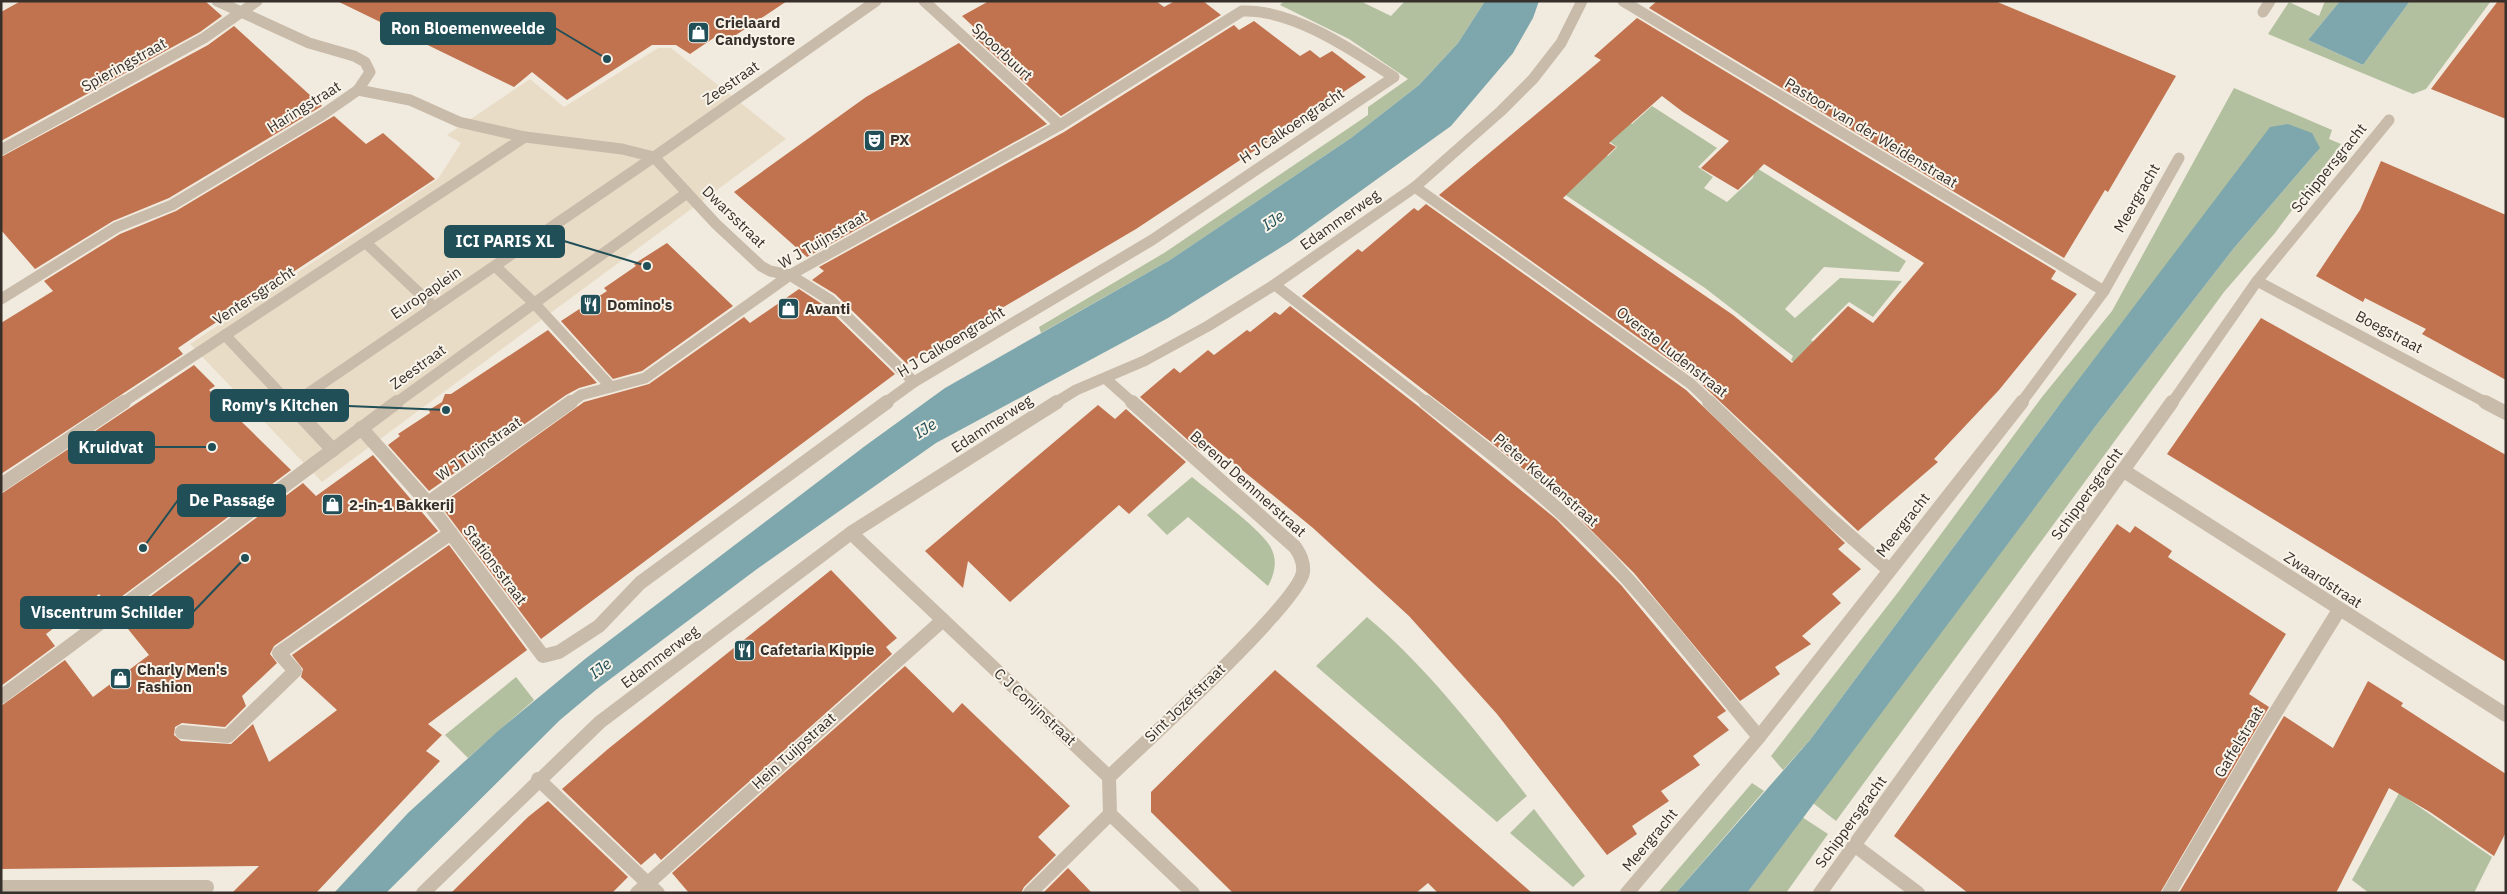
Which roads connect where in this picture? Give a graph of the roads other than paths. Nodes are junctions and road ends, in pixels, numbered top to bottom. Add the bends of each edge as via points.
1 (217, 1) edge
2 (257, 1) edge
3 (876, 1) edge
4 (924, 1) edge
5 (1582, 1) edge
6 (1623, 1) edge
7 (2270, 1) edge
8 (1242, 11) joint
9 (2263, 12) dead end
10 (241, 13) junction
11 (358, 90) junction
12 (2389, 120) dead end
13 (1060, 125) junction
14 (525, 137) junction
15 (1, 150) edge
16 (654, 157) junction
17 (2179, 158) dead end
18 (1414, 187) junction
19 (687, 193) junction
20 (366, 243) junction
21 (495, 266) junction
22 (790, 276) junction
23 (2257, 281) junction
24 (1275, 285) junction
25 (2104, 291) junction
26 (1, 299) edge
27 (534, 303) junction
28 (434, 307) junction
29 (225, 334) junction
30 (1106, 379) junction
31 (914, 382) junction
32 (611, 387) junction
33 (291, 405) junction
34 (2506, 413) edge
35 (361, 428) junction
36 (333, 450) junction
37 (2124, 471) junction
38 (1, 485) edge
39 (428, 503) junction
40 (451, 533) junction
41 (851, 533) junction
42 (1888, 569) junction
43 (2340, 610) junction
44 (942, 620) junction
45 (1260, 630) joint
46 (542, 656) joint
47 (1, 697) edge
48 (2506, 715) edge
49 (182, 732) dead end
50 (1759, 737) junction
51 (1110, 777) junction
52 (538, 779) junction
53 (1110, 814) junction
54 (1854, 845) junction
55 (207, 886) dead end
56 (1, 888) edge
57 (647, 889) edge
58 (83, 890) edge
59 (423, 893) edge
60 (1030, 893) edge
61 (1193, 893) edge
62 (1627, 893) edge
63 (1820, 893) edge
64 (1918, 893) edge
65 (2169, 893) edge

1 - 10 street
2 - 10 street, Spieringstraat
3 - 16 street, Zeestraat
4 - 13 street, Spoorbuurt
5 - 18 street, Edammerweg via 1562,42 1540,73
6 - 25 street, Pastoor van der Weidenstraat
7 - 9 street
8 - 13 street, W J Tuijnstraat
8 - 31 street, H J Calkoengracht via 1259,9 1276,13 1394,77 1152,240
10 - 11 street via 309,43 365,62 370,72
10 - 15 street, Spieringstraat via 204,38
11 - 14 street, Haringstraat via 410,100 459,122
11 - 26 street, Haringstraat via 172,205 116,228
12 - 23 street, Schippersgracht
13 - 22 street, W J Tuijnstraat
14 - 16 street, Haringstraat via 622,149
14 - 20 street, Ventersgracht
16 - 19 street, Dwarsstraat
16 - 21 street, Europaplein
17 - 25 street, Meergracht
18 - 24 street, Edammerweg
18 - 42 street, Overste Ludenstraat via 1691,384 1825,514
19 - 22 street, Dwarsstraat via 761,266
19 - 27 street, Zeestraat
20 - 28 street
20 - 29 street, Ventersgracht
21 - 27 street
21 - 28 street, Europaplein
22 - 31 street, Dwarsstraat via 830,300
22 - 32 street, W J Tuijnstraat via 645,378
23 - 34 street, Boegstraat
23 - 37 street, Schippersgracht
24 - 30 street, Edammerweg via 1196,333
24 - 50 street, Pieter Keukenstraat via 1510,467 1581,531 1623,575
25 - 42 street, Meergracht via 2059,354
27 - 32 street
27 - 35 street, Zeestraat
28 - 33 street, Europaplein
29 - 33 street
29 - 38 street, Ventersgracht
30 - 41 street, Edammerweg via 1076,390
30 - 45 street, Berend Demmerstraat via 1296,547 1303,572 1300,579 1294,592
31 - 46 street, H J Calkoengracht via 640,583 599,626 580,640 559,652
32 - 39 street, W J Tuijnstraat via 581,395
33 - 36 street
35 - 36 street, Zeestraat
35 - 39 street, Stationsstraat
36 - 47 street, Zeestraat
37 - 43 street, Zwaardstraat
37 - 54 street, Schippersgracht
39 - 40 street, Stationsstraat
40 - 46 street, Stationsstraat
40 - 49 street via 279,653 295,671 228,736
41 - 44 street, C J Conijnstraat
41 - 52 street, Edammerweg via 600,722
42 - 50 street, Meergracht
43 - 48 street, Zwaardstraat
43 - 65 street, Gaffelstraat
44 - 51 street, C J Conijnstraat
44 - 57 street, Hein Tuijpstraat
45 - 51 street, Sint Jozefstraat
50 - 62 street, Meergracht
51 - 53 street
52 - 57 street, Hein Tuijpstraat
52 - 59 street, Edammerweg
53 - 60 street
53 - 61 street
54 - 63 street, Schippersgracht
54 - 64 street
55 - 58 street
56 - 58 street

